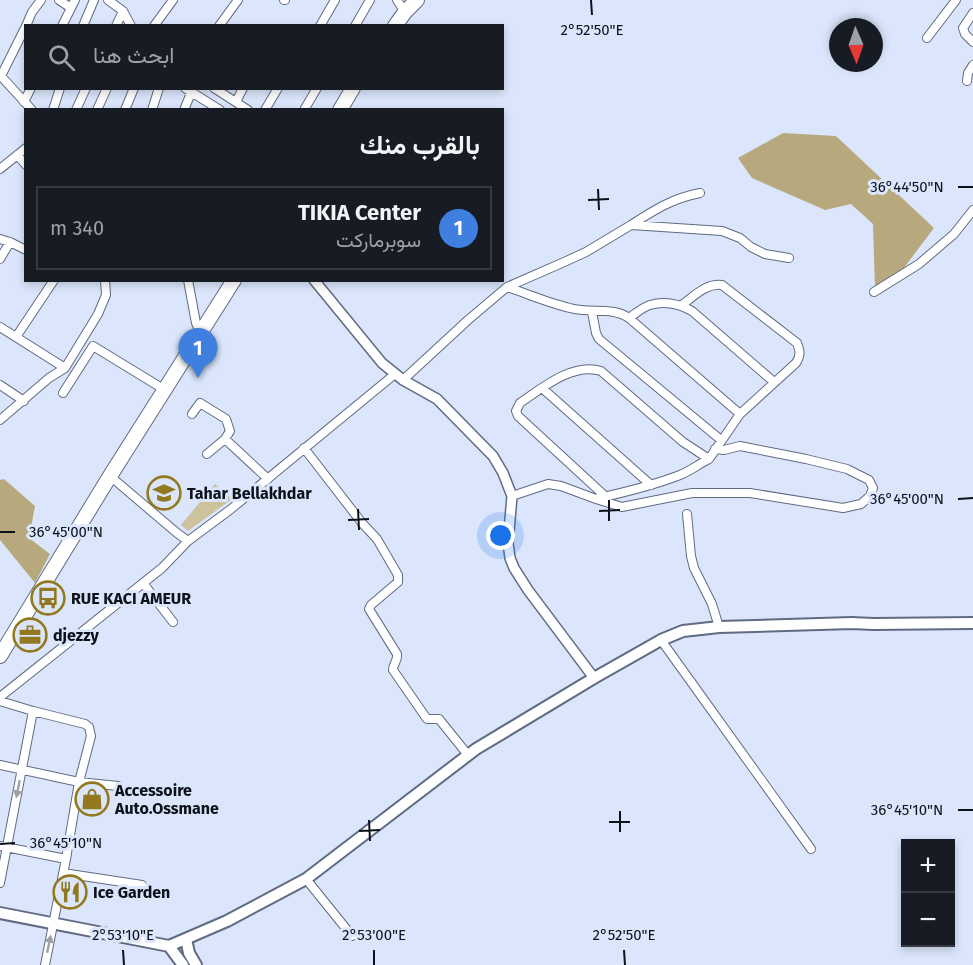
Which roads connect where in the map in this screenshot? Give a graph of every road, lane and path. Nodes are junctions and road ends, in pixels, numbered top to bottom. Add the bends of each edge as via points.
1 (41, 0) edge
2 (59, 0) edge
3 (75, 0) edge
4 (93, 0) edge
5 (108, 0) edge
6 (172, 0) edge
7 (238, 0) edge
8 (335, 0) edge
9 (370, 0) edge
10 (397, 0) edge
11 (956, 0) edge
12 (412, 4) edge
13 (71, 8) junction
14 (123, 11) junction
15 (973, 13) edge
16 (27, 24) edge
17 (63, 24) edge
18 (84, 24) edge
19 (117, 24) edge
20 (130, 24) edge
21 (155, 24) edge
22 (220, 24) edge
23 (322, 24) edge
24 (356, 24) edge
25 (397, 24) edge
26 (23, 35) edge
27 (927, 38) dead end
28 (973, 42) edge
29 (973, 64) edge
30 (1, 75) edge
31 (967, 81) dead end
32 (30, 90) edge
33 (59, 90) edge
34 (85, 90) edge
35 (106, 90) edge
36 (133, 90) edge
37 (158, 90) edge
38 (217, 90) edge
39 (242, 90) edge
40 (277, 90) edge
41 (316, 90) edge
42 (352, 90) edge
43 (188, 91) edge
44 (24, 102) junction
45 (236, 102) junction
46 (211, 107) edge
47 (30, 108) edge
48 (54, 108) edge
49 (77, 108) edge
50 (98, 108) edge
51 (126, 108) edge
52 (153, 108) edge
53 (184, 108) edge
54 (245, 108) edge
55 (266, 108) edge
56 (305, 108) edge
57 (341, 108) edge
58 (24, 150) edge
59 (17, 155) junction
60 (24, 163) edge
61 (0, 169) edge
62 (700, 193) dead end
63 (973, 210) edge
64 (631, 225) junction
65 (0, 239) edge
66 (10, 242) junction
67 (24, 249) edge
68 (789, 258) dead end
69 (0, 259) edge
70 (53, 282) edge
71 (105, 282) edge
72 (189, 282) edge
73 (233, 282) edge
74 (316, 282) edge
75 (507, 287) junction
76 (874, 292) dead end
77 (681, 305) junction
78 (592, 312) junction
79 (629, 318) junction
80 (0, 327) edge
81 (200, 332) junction
82 (16, 337) junction
83 (65, 368) junction
84 (399, 377) junction
85 (774, 382) junction
86 (0, 385) edge
87 (542, 388) junction
88 (165, 390) junction
89 (63, 393) dead end
90 (24, 401) junction
91 (192, 414) dead end
92 (740, 414) junction
93 (0, 420) edge
94 (225, 440) junction
95 (721, 440) junction
96 (304, 448) junction
97 (715, 449) junction
98 (207, 454) dead end
99 (709, 459) junction
100 (110, 476) junction
101 (268, 479) junction
102 (651, 485) junction
103 (512, 496) junction
104 (606, 497) junction
105 (596, 499) junction
106 (687, 514) dead end
107 (188, 541) junction
108 (143, 583) junction
109 (173, 622) dead end
110 (973, 624) edge
111 (719, 627) junction
112 (660, 639) junction
113 (0, 656) edge
114 (594, 678) junction
115 (0, 699) edge
116 (33, 711) junction
117 (468, 756) junction
118 (0, 765) edge
119 (22, 770) junction
120 (79, 782) junction
121 (118, 786) dead end
122 (3, 846) edge
123 (811, 849) dead end
124 (66, 859) junction
125 (63, 873) junction
126 (306, 879) junction
127 (0, 882) edge
128 (142, 885) dead end
129 (0, 913) edge
130 (53, 923) junction
131 (352, 936) dead end
132 (186, 939) junction
133 (169, 946) junction
134 (45, 965) edge
135 (183, 965) edge
136 (196, 965) edge

1 - 16 street
2 - 13 street
3 - 13 street
4 - 18 street
5 - 14 street
6 - 21 street
7 - 22 street
8 - 23 street
9 - 24 street
10 - 12 street
11 - 27 street
12 - 25 highway
13 - 17 street
14 - 19 street
14 - 20 street
15 - 28 street via 963,28
26 - 30 street
29 - 31 street
30 - 44 street
32 - 44 street
33 - 48 street
34 - 49 street
35 - 50 street
36 - 51 street
37 - 52 street
38 - 45 street
39 - 45 street
40 - 55 street
41 - 56 street
42 - 57 highway
43 - 46 street
43 - 53 street
44 - 47 street
45 - 54 street
58 - 59 street
59 - 60 street
59 - 61 street
62 - 64 street via 665,203
63 - 76 street via 954,234 919,264
64 - 68 street via 722,231 765,254
64 - 75 street via 570,260
65 - 66 street
66 - 67 street
66 - 69 street
70 - 82 street
71 - 83 street via 106,295 98,314
72 - 81 street
73 - 81 highway
74 - 84 street via 382,363
75 - 78 street via 571,309
75 - 84 street
77 - 79 street via 648,306
77 - 85 street via 692,310
77 - 85 street via 709,285 723,285 796,343 800,357
78 - 79 street via 620,312
78 - 95 street via 599,339
79 - 92 street
80 - 82 street
81 - 88 highway
82 - 83 street
83 - 90 street
84 - 96 street
84 - 103 street via 437,399 493,456
85 - 92 street
86 - 90 street
87 - 99 street via 571,372 601,371 683,442
87 - 102 street
87 - 104 street via 517,406 518,416
88 - 89 street via 93,346
88 - 100 highway
90 - 93 street
91 - 94 street via 200,403 226,419 230,431
92 - 95 street
94 - 98 street
94 - 101 street
95 - 97 street
96 - 101 street
96 - 117 street via 376,538 398,575 398,582 369,609 397,654 393,670 428,719 439,720
97 - 99 street
97 - 105 street via 740,446 847,469 869,480 873,488 861,504 843,508 750,493 692,494 622,507
99 - 102 street
100 - 107 street
100 - 113 highway
101 - 107 street
102 - 104 street
103 - 105 street via 548,484
103 - 114 street via 508,543 514,568
104 - 105 street
106 - 111 street via 694,568
107 - 108 street
108 - 109 street
108 - 115 street
110 - 111 main road
111 - 112 main road via 683,631
112 - 114 main road
112 - 123 street
114 - 117 main road
115 - 116 street
116 - 119 street
116 - 120 street via 88,727 91,736
117 - 126 main road
118 - 119 street
119 - 120 street
119 -> 122 street
120 - 121 street
120 - 124 street
122 - 124 street
122 - 127 street
124 - 125 street
125 - 128 street
125 - 130 street
126 - 131 street
126 - 132 main road
129 - 130 main road
130 - 133 main road
134 -> 130 street
132 - 133 main road
132 - 136 main road
133 - 135 main road

